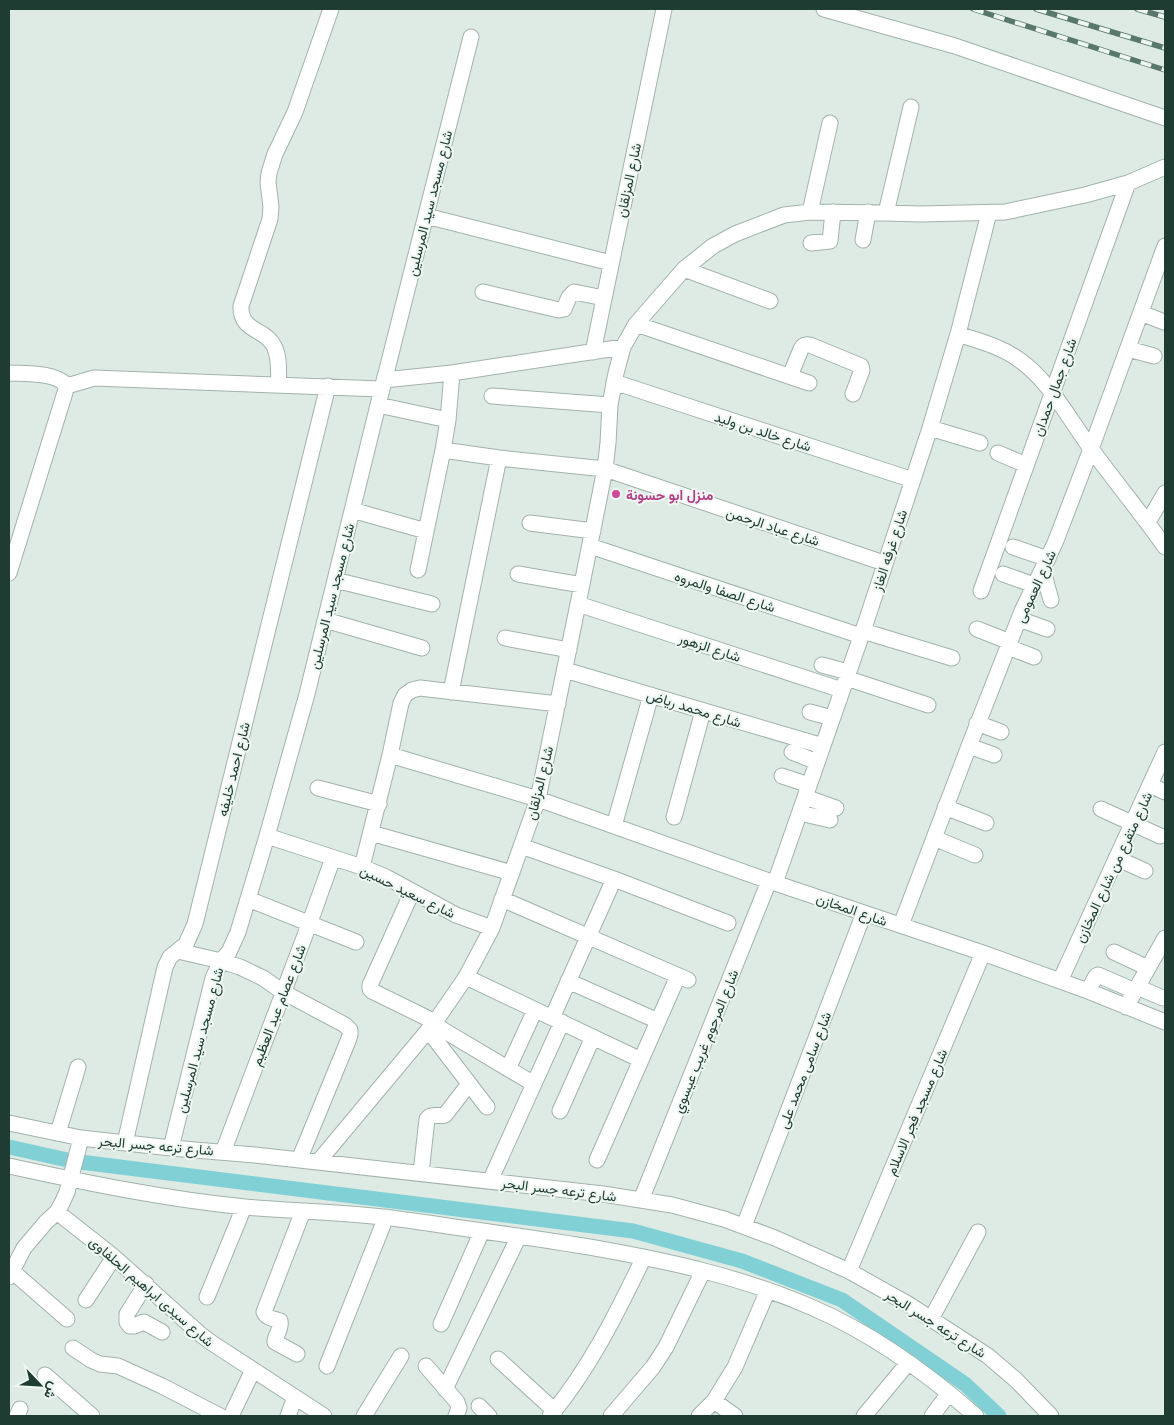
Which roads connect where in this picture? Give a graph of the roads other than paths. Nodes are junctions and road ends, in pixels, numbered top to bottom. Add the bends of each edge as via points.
1 (331, 9) edge
2 (664, 9) edge
3 (824, 9) edge
4 (471, 37) dead end
5 (911, 107) dead end
6 (1165, 118) edge
7 (830, 123) dead end
8 (1165, 167) edge
9 (1128, 183) junction
10 (810, 212) junction
11 (833, 212) junction
12 (868, 212) junction
13 (886, 212) junction
14 (990, 213) junction
15 (426, 216) junction
16 (863, 240) dead end
17 (811, 243) dead end
18 (1165, 246) edge
19 (611, 263) junction
20 (684, 269) junction
21 (483, 292) dead end
22 (604, 298) junction
23 (770, 301) dead end
24 (1141, 313) junction
25 (1164, 322) edge
26 (636, 324) junction
27 (958, 334) junction
28 (622, 347) junction
29 (1128, 349) junction
30 (592, 352) junction
31 (1154, 356) dead end
32 (9, 373) edge
33 (452, 373) junction
34 (790, 376) junction
35 (614, 382) junction
36 (809, 383) dead end
37 (279, 385) junction
38 (383, 385) junction
39 (67, 386) junction
40 (328, 386) junction
41 (1052, 393) junction
42 (853, 394) dead end
43 (492, 396) dead end
44 (378, 405) junction
45 (610, 405) junction
46 (448, 420) junction
47 (930, 428) junction
48 (980, 442) dead end
49 (1091, 449) junction
50 (443, 450) junction
51 (998, 452) dead end
52 (498, 458) junction
53 (1026, 465) junction
54 (605, 469) junction
55 (912, 480) junction
56 (1165, 493) edge
57 (352, 510) junction
58 (1148, 522) junction
59 (530, 523) dead end
60 (426, 531) junction
61 (591, 539) junction
62 (1013, 546) dead end
63 (1165, 547) edge
64 (884, 563) junction
65 (1046, 565) junction
66 (418, 570) dead end
67 (9, 572) edge
68 (518, 574) dead end
69 (1003, 574) dead end
70 (335, 580) junction
71 (582, 585) junction
72 (1034, 585) junction
73 (981, 591) dead end
74 (1051, 600) dead end
75 (432, 604) dead end
76 (578, 604) junction
77 (1019, 619) junction
78 (325, 620) junction
79 (1047, 629) dead end
80 (977, 630) dead end
81 (862, 633) junction
82 (505, 638) dead end
83 (1009, 644) junction
84 (422, 648) dead end
85 (568, 650) junction
86 (1034, 657) dead end
87 (952, 658) dead end
88 (822, 665) dead end
89 (565, 670) junction
90 (845, 680) junction
91 (451, 692) junction
92 (650, 695) junction
93 (558, 704) junction
94 (928, 705) dead end
95 (703, 711) junction
96 (810, 712) dead end
97 (832, 718) junction
98 (978, 723) junction
99 (1001, 732) dead end
100 (823, 746) junction
101 (969, 746) junction
102 (792, 752) dead end
103 (390, 755) junction
104 (994, 755) dead end
105 (1164, 759) edge
106 (817, 762) junction
107 (782, 776) dead end
108 (1150, 785) junction
109 (318, 788) dead end
110 (807, 791) junction
111 (1165, 792) edge
112 (538, 799) junction
113 (378, 804) junction
114 (946, 807) junction
115 (1101, 809) dead end
116 (800, 813) junction
117 (674, 817) dead end
118 (986, 823) dead end
119 (1132, 824) junction
120 (614, 826) junction
121 (371, 834) junction
122 (267, 836) junction
123 (1160, 836) dead end
124 (934, 838) junction
125 (522, 846) junction
126 (975, 855) dead end
127 (333, 858) junction
128 (1116, 858) junction
129 (362, 867) junction
130 (1145, 871) dead end
131 (512, 873) junction
132 (614, 879) junction
133 (772, 882) junction
134 (412, 892) junction
135 (248, 899) junction
136 (502, 899) junction
137 (864, 913) junction
138 (310, 922) junction
139 (728, 923) dead end
140 (901, 925) junction
141 (492, 928) junction
142 (588, 936) junction
143 (1165, 938) edge
144 (356, 942) dead end
145 (178, 951) junction
146 (1114, 952) dead end
147 (983, 953) junction
148 (221, 961) junction
149 (1155, 965) edge
150 (466, 977) junction
151 (568, 981) junction
152 (1060, 981) junction
153 (1136, 989) junction
154 (283, 992) junction
155 (1088, 992) junction
156 (1163, 998) dead end
157 (1126, 1007) junction
158 (535, 1010) junction
159 (557, 1020) junction
160 (658, 1021) junction
161 (1165, 1022) edge
162 (432, 1025) junction
163 (593, 1037) junction
164 (641, 1060) junction
165 (78, 1067) dead end
166 (508, 1069) junction
167 (469, 1084) junction
168 (534, 1084) junction
169 (487, 1108) dead end
170 (560, 1111) dead end
171 (9, 1123) edge
172 (58, 1133) junction
173 (80, 1142) junction
174 (125, 1142) junction
175 (171, 1148) junction
176 (223, 1152) junction
177 (299, 1160) junction
178 (597, 1160) dead end
179 (318, 1162) junction
180 (9, 1166) edge
181 (421, 1173) junction
182 (71, 1176) junction
183 (490, 1181) junction
184 (641, 1200) junction
185 (244, 1206) junction
186 (303, 1211) junction
187 (57, 1212) junction
188 (386, 1217) junction
189 (744, 1226) junction
190 (482, 1231) junction
191 (978, 1232) dead end
192 (519, 1236) junction
193 (114, 1257) junction
194 (644, 1257) junction
195 (704, 1271) junction
196 (849, 1271) junction
197 (10, 1274) edge
198 (146, 1284) junction
199 (768, 1290) junction
200 (207, 1297) dead end
201 (86, 1300) dead end
202 (67, 1319) dead end
203 (931, 1319) junction
204 (441, 1324) dead end
205 (162, 1332) dead end
206 (73, 1348) dead end
207 (296, 1354) dead end
208 (401, 1356) dead end
209 (498, 1359) dead end
210 (908, 1363) junction
211 (327, 1366) dead end
212 (426, 1366) dead end
213 (253, 1370) junction
214 (44, 1375) dead end
215 (445, 1389) junction
216 (950, 1393) junction
217 (295, 1397) junction
218 (714, 1401) junction
219 (552, 1414) edge
220 (92, 1416) edge
221 (220, 1416) edge
222 (231, 1416) edge
223 (288, 1416) edge
224 (324, 1416) edge
225 (364, 1416) edge
226 (456, 1416) edge
227 (611, 1416) edge
228 (699, 1416) edge
229 (734, 1416) edge
230 (864, 1416) edge
231 (932, 1416) edge
232 (976, 1416) edge
233 (1051, 1416) edge

1 - 37 street via 295,112 269,172 270,219 241,306 245,322 274,346 278,357
2 - 19 street, شارع المزلقان
3 - 6 street via 955,46
4 - 15 street, شارع مسجد سيد المرسلين
5 - 13 street
7 - 10 street
8 - 9 street, شارع المزلقان
9 - 14 street, شارع المزلقان via 1025,208
9 - 41 street, شارع جمال حمدان
10 - 11 street, شارع المزلقان
10 - 20 street, شارع المزلقان via 784,215 735,234 713,246
11 - 12 street, شارع المزلقان
11 - 17 street via 831,240
12 - 13 street, شارع المزلقان
12 - 16 street
13 - 14 street, شارع المزلقان
14 - 27 street, شارع غرفه الغاز
15 - 19 street
15 - 38 street, شارع مسجد سيد المرسلين
18 - 24 street, شارع العمومى
19 - 22 street, شارع المزلقان
20 - 23 street
20 - 26 street, شارع المزلقان
21 - 22 street via 559,310 564,309 574,292
22 - 30 street, شارع المزلقان
24 - 25 street
24 - 29 street, شارع العمومى
26 - 28 street, شارع المزلقان
26 - 34 street
27 - 41 street via 1017,358
27 - 47 street, شارع غرفه الغاز
28 - 30 street
28 - 35 street, شارع المزلقان
29 - 31 street
29 - 49 street, شارع العمومى
30 - 33 street
32 - 39 street via 50,376
33 - 38 street
33 - 46 street
34 - 36 street
34 - 42 street via 801,348 810,345 861,366
35 - 45 street, شارع المزلقان
35 - 55 street, شارع خالد بن وليد
37 - 39 street via 94,378
37 - 40 street
38 - 40 street
38 - 44 street, شارع مسجد سيد المرسلين
39 - 67 street
40 - 145 street, شارع احمد خليفه via 195,924 186,944
41 - 49 street
41 - 53 street, شارع جمال حمدان
43 - 45 street
44 - 46 street
44 - 57 street, شارع مسجد سيد المرسلين
45 - 54 street, شارع المزلقان
46 - 50 street
47 - 48 street
47 - 55 street, شارع غرفه الغاز
49 - 58 street
49 - 65 street, شارع العمومى
50 - 52 street, شارع عباد الرحمن
50 - 60 street
51 - 53 street
52 - 54 street, شارع عباد الرحمن
52 - 91 street
53 - 73 street, شارع جمال حمدان
54 - 61 street, شارع المزلقان
54 - 64 street, شارع عباد الرحمن
55 - 64 street, شارع غرفه الغاز
56 - 58 street
57 - 60 street
57 - 70 street, شارع مسجد سيد المرسلين
58 - 63 street
59 - 61 street, شارع الصفا والمروه
60 - 66 street
61 - 71 street, شارع المزلقان
61 - 81 street, شارع الصفا والمروه
62 - 65 street
64 - 81 street, شارع غرفه الغاز
65 - 72 street, شارع العمومى
65 - 74 street
68 - 71 street
69 - 72 street
70 - 75 street
70 - 78 street, شارع مسجد سيد المرسلين
71 - 76 street, شارع المزلقان
72 - 77 street, شارع العمومى
76 - 85 street, شارع المزلقان
76 - 90 street, شارع الزهور
77 - 79 street
77 - 83 street, شارع العمومى
78 - 84 street
78 - 122 street, شارع مسجد سيد المرسلين
80 - 83 street
81 - 87 street, شارع الصفا والمروه
81 - 90 street, شارع غرفه الغاز
82 - 85 street
83 - 86 street
83 - 98 street, شارع العمومى
85 - 89 street, شارع المزلقان
88 - 90 street
89 - 92 street, شارع محمد رياض
89 - 93 street, شارع المزلقان
90 - 94 street
90 - 97 street, شارع غرفه الغاز
91 - 93 street
91 - 103 street via 420,688 405,695
92 - 95 street, شارع محمد رياض
92 - 120 street
93 - 112 street, شارع المزلقان
95 - 100 street, شارع محمد رياض
95 - 117 street
96 - 97 street
97 - 100 street, شارع غرفه الغاز
98 - 99 street
98 - 101 street, شارع العمومى
100 - 106 street, شارع غرفه الغاز
101 - 104 street
101 - 114 street, شارع العمومى
102 - 106 street
103 - 112 street, شارع المخازن
103 - 113 street
105 - 108 street, شارع متفرع من شارع المخازن
106 - 110 street, شارع غرفه الغاز
107 - 110 street
108 - 111 street
108 - 119 street, شارع متفرع من شارع المخازن
109 - 113 street
110 - 116 street, شارع غرفه الغاز
110 - 116 street via 833,814
112 - 120 street, شارع المخازن
112 - 125 street, شارع المزلقان
113 - 121 street
114 - 118 street
114 - 124 street, شارع العمومى
115 - 119 street
116 - 133 street, شارع غرفه الغاز
119 - 123 street
119 - 128 street, شارع متفرع من شارع المخازن
120 - 133 street, شارع المخازن
121 - 129 street
121 - 131 street
122 - 127 street, شارع سعيد حسين
122 - 135 street, شارع مسجد سيد المرسلين
124 - 126 street
124 - 140 street, شارع العمومى
125 - 131 street, شارع المزلقان
125 - 132 street
127 - 129 street, شارع سعيد حسين
127 - 138 street, شارع عصام عبد العظيم
128 - 130 street
128 - 152 street, شارع متفرع من شارع المخازن
129 - 134 street, شارع سعيد حسين
131 - 136 street, شارع المزلقان
132 - 139 street
132 - 142 street
133 - 137 street, شارع المخازن
133 - 184 street, شارع المرحوم غريب عيسوي
134 - 141 street, شارع سعيد حسين via 456,915
134 - 162 street via 370,989
135 - 138 street
135 - 148 street, شارع مسجد سيد المرسلين via 233,943
136 - 141 street, شارع المزلقان
136 - 142 street
137 - 140 street, شارع المخازن
137 - 189 street, شارع سامى محمد على
138 - 144 street
138 - 154 street, شارع عصام عبد العظيم
140 - 147 street, شارع المخازن
141 - 150 street, شارع المزلقان
142 - 151 street
142 - 160 street via 683,978
143 - 149 street
145 - 148 street
145 - 174 street, شارع احمد خليفه via 165,967
146 - 149 street
147 - 152 street, شارع المخازن
147 - 196 street, شارع مسجد فجر الاسلام
148 - 154 street via 263,978
148 - 175 street, شارع مسجد سيد المرسلين via 213,978
149 - 153 street
150 - 158 street
150 - 162 street, شارع المزلقان
151 - 159 street
151 - 160 street
152 - 155 street, شارع المخازن
153 - 155 street via 1098,975
153 - 156 street
153 - 157 street
154 - 176 street, شارع عصام عبد العظيم
154 - 177 street via 350,1030
155 - 157 street, شارع المخازن
157 - 161 street, شارع المخازن
158 - 159 street
158 - 166 street
159 - 163 street
159 - 168 street
160 - 164 street
162 - 166 street
162 - 167 street
162 - 179 street, شارع المزلقان
163 - 164 street
163 - 170 street
164 - 178 street
165 - 172 street
166 - 168 street
167 - 169 street
167 - 181 street via 445,1115 427,1119
168 - 183 street
171 - 172 street, شارع ترعه جسر البحر
172 - 173 street, شارع ترعه جسر البحر
173 - 174 street, شارع ترعه جسر البحر
173 - 182 street
174 - 175 street, شارع ترعه جسر البحر
175 - 176 street, شارع ترعه جسر البحر
176 - 177 street, شارع ترعه جسر البحر
177 - 179 street, شارع ترعه جسر البحر
179 - 181 street, شارع ترعه جسر البحر
180 - 182 street
181 - 183 street, شارع ترعه جسر البحر
182 - 185 street via 166,1197
182 - 187 street
183 - 184 street, شارع ترعه جسر البحر
184 - 189 street, شارع ترعه جسر البحر via 672,1205
185 - 186 street
185 - 200 street
186 - 188 street
186 - 207 street via 264,1312 280,1321 274,1342
187 - 193 street, شارع سيدى ابراهيم الحلفاوى
187 - 197 street via 24,1248
188 - 190 street
188 - 211 street
189 - 196 street, شارع ترعه جسر البحر
190 - 192 street
190 - 204 street
191 - 203 street
192 - 194 street
192 - 215 street
193 - 198 street, شارع سيدى ابراهيم الحلفاوى
193 - 201 street
194 - 195 street
194 - 219 street via 589,1362
195 - 199 street
195 - 227 street via 666,1347
196 - 203 street, شارع ترعه جسر البحر
197 - 202 street
198 - 205 street via 127,1314 127,1322 130,1326 144,1322
198 - 213 street, شارع سيدى ابراهيم الحلفاوى via 200,1334
199 - 210 street via 838,1320
199 - 218 street via 735,1367
203 - 233 street, شارع ترعه جسر البحر via 988,1356
206 - 221 street via 91,1360 118,1366
208 - 225 street
209 - 219 street
210 - 216 street
210 - 230 street
212 - 215 street
213 - 217 street, شارع سيدى ابراهيم الحلفاوى
213 - 222 street
214 - 220 street
215 - 226 street via 459,1408
216 - 231 street
216 - 232 street
217 - 223 street
217 - 224 street, شارع سيدى ابراهيم الحلفاوى
218 - 228 street
218 - 229 street

